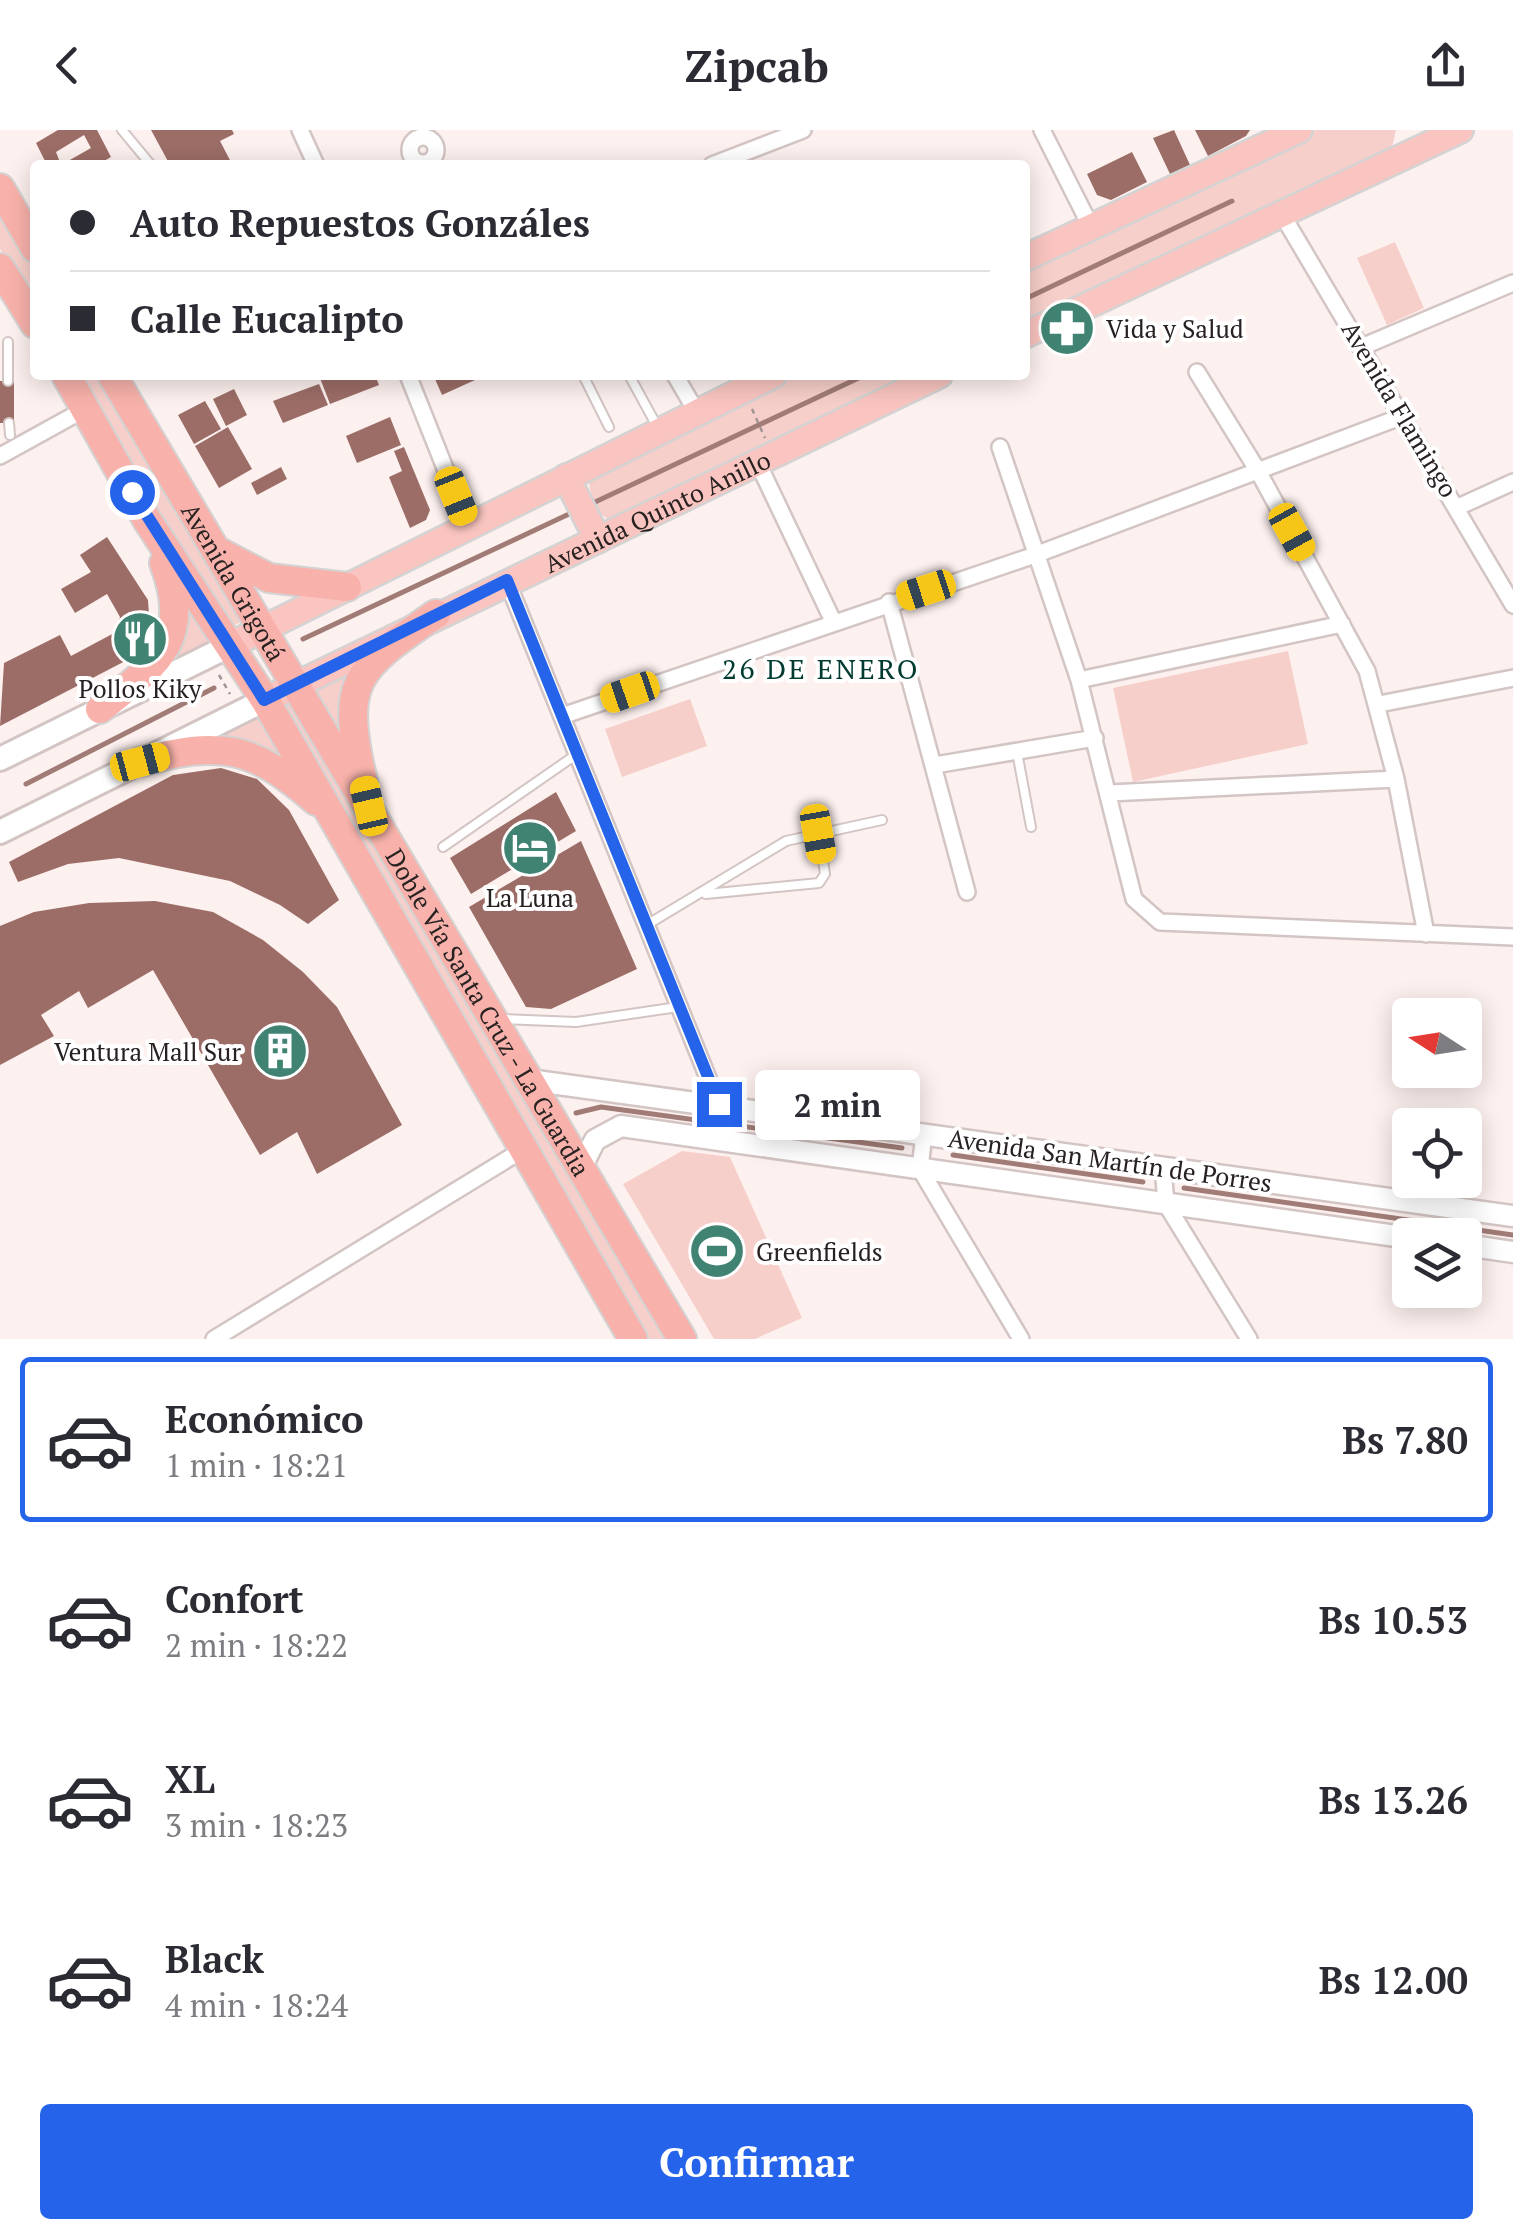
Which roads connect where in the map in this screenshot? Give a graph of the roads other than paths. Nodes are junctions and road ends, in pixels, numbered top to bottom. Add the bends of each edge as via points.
1 (123, 130) edge
2 (300, 130) edge
3 (803, 130) edge
4 (1042, 130) edge
5 (1299, 130) edge
6 (1460, 130) edge
7 (1272, 136) edge
8 (146, 160) edge
9 (314, 160) edge
10 (725, 160) edge
11 (0, 188) edge
12 (1283, 216) junction
13 (1091, 227) junction
14 (30, 239) edge
15 (1030, 256) edge
16 (0, 268) edge
17 (1513, 283) edge
18 (30, 316) edge
19 (1030, 333) edge
20 (8, 342) dead end
21 (1364, 346) junction
22 (1197, 372) dead end
23 (69, 380) edge
24 (115, 380) edge
25 (410, 380) edge
26 (585, 380) edge
27 (631, 380) edge
28 (679, 380) edge
29 (762, 380) edge
30 (927, 380) edge
31 (8, 381) dead end
32 (86, 408) junction
33 (696, 411) junction
34 (1403, 416) junction
35 (9, 423) dead end
36 (609, 427) dead end
37 (658, 428) junction
38 (10, 435) dead end
39 (1000, 447) dead end
40 (761, 448) junction
41 (0, 456) edge
42 (1258, 471) junction
43 (566, 477) junction
44 (1513, 482) edge
45 (1458, 506) junction
46 (147, 520) junction
47 (468, 526) junction
48 (598, 540) junction
49 (221, 553) junction
50 (1036, 555) junction
51 (507, 580) junction
52 (347, 587) junction
53 (889, 602) junction
54 (1513, 605) edge
55 (436, 614) junction
56 (833, 621) junction
57 (1342, 624) junction
58 (263, 628) junction
59 (229, 646) junction
60 (1513, 678) edge
61 (1079, 680) junction
62 (294, 685) junction
63 (264, 700) junction
64 (1379, 704) junction
65 (100, 709) junction
66 (562, 716) junction
67 (1095, 738) junction
68 (1016, 752) junction
69 (576, 754) junction
70 (0, 759) edge
71 (140, 762) junction
72 (935, 765) junction
73 (1396, 780) junction
74 (1110, 792) junction
75 (369, 806) junction
76 (330, 813) junction
77 (882, 820) dead end
78 (1031, 826) dead end
79 (0, 832) edge
80 (818, 834) junction
81 (442, 847) dead end
82 (968, 892) dead end
83 (702, 895) junction
84 (645, 926) junction
85 (1426, 934) junction
86 (1513, 937) edge
87 (678, 1007) junction
88 (493, 1019) junction
89 (529, 1080) junction
90 (719, 1104) junction
91 (924, 1133) junction
92 (524, 1149) junction
93 (1163, 1167) junction
94 (581, 1168) junction
95 (920, 1168) junction
96 (1166, 1204) junction
97 (1513, 1216) edge
98 (1392, 1235) edge
99 (1482, 1247) edge
100 (1513, 1252) edge
101 (681, 1338) edge
102 (214, 1339) edge
103 (632, 1339) edge
104 (1021, 1339) edge
105 (1249, 1339) edge

1 - 8 lane
2 - 9 street
3 - 10 street
4 - 13 street
5 - 7 main road
6 - 12 main road
7 - 13 main road
11 - 14 highway
12 - 19 main road
12 - 21 street, Avenida Flamingo
13 - 15 main road
16 - 18 highway
17 - 21 street
20 - 31 lane
21 - 34 street, Avenida Flamingo
22 - 42 street
23 - 32 highway, Avenida Grigotá
24 - 49 highway, Avenida Grigotá
25 - 47 street
26 - 36 lane
27 - 37 lane
28 - 33 street
29 - 33 main road
30 - 40 main road, Avenida Quinto Anillo
32 - 41 street
32 - 46 highway, Avenida Grigotá
33 - 37 main road
34 - 42 street
34 - 45 street, Avenida Flamingo
35 - 38 lane
37 - 43 main road
39 - 50 street
40 - 48 main road, Avenida Quinto Anillo
40 - 56 street
42 - 50 street
42 - 57 street
43 - 47 main road
43 - 48 main road
44 - 45 street
45 - 54 street, Avenida Flamingo
46 - 59 highway, Avenida Grigotá
46 - 65 highway via 175,594 174,630 158,659
47 - 52 main road
48 - 51 main road, Avenida Quinto Anillo
49 - 52 highway via 269,578
49 - 58 highway, Avenida Grigotá
50 - 53 street
50 - 61 street
51 - 55 main road, Avenida Quinto Anillo
51 - 66 street
52 - 58 main road
53 - 56 street
53 - 72 street
55 - 62 main road, Avenida Quinto Anillo
55 - 75 highway via 384,650 358,687 352,737
56 - 66 street
57 - 61 street
57 - 64 street
58 - 59 main road
58 - 62 highway, Avenida Grigotá
59 - 63 highway, Avenida Grigotá
59 - 65 main road
60 - 64 street
61 - 67 street
62 - 63 main road, Avenida Quinto Anillo
62 - 75 highway, Doble Vía Santa Cruz - La Guardia
63 - 71 main road, Avenida Quinto Anillo
63 - 76 highway, Doble Vía Santa Cruz - La Guardia
64 - 73 street
65 - 70 main road
66 - 69 street
67 - 68 street
67 - 74 street
68 - 72 street
68 - 78 lane
69 - 81 lane
69 - 84 street
71 - 76 highway via 188,749 246,752
71 - 79 main road, Avenida Quinto Anillo
72 - 82 street
73 - 74 street
73 - 85 street
74 - 85 street via 1134,899 1160,922
75 - 88 highway, Doble Vía Santa Cruz - La Guardia
76 - 92 highway, Doble Vía Santa Cruz - La Guardia
77 - 80 lane
80 - 83 lane via 786,841
80 - 83 lane via 826,874 819,883
83 - 84 lane
84 - 87 street
85 - 86 street
87 - 88 lane via 576,1022
87 - 90 street
88 - 89 highway, Doble Vía Santa Cruz - La Guardia
89 - 90 street, Avenida San Martín de Porres
89 - 94 highway, Doble Vía Santa Cruz - La Guardia
90 - 91 street, Avenida San Martín de Porres
91 - 93 street, Avenida San Martín de Porres
91 - 95 street
92 - 102 street
92 - 103 highway, Doble Vía Santa Cruz - La Guardia
93 - 96 street
93 - 97 street, Avenida San Martín de Porres
94 - 95 street, Avenida San Martín de Porres via 596,1140 621,1126
94 - 101 highway, Doble Vía Santa Cruz - La Guardia
95 - 96 street, Avenida San Martín de Porres
95 - 104 street
96 - 98 street, Avenida San Martín de Porres
96 - 105 street
99 - 100 street

